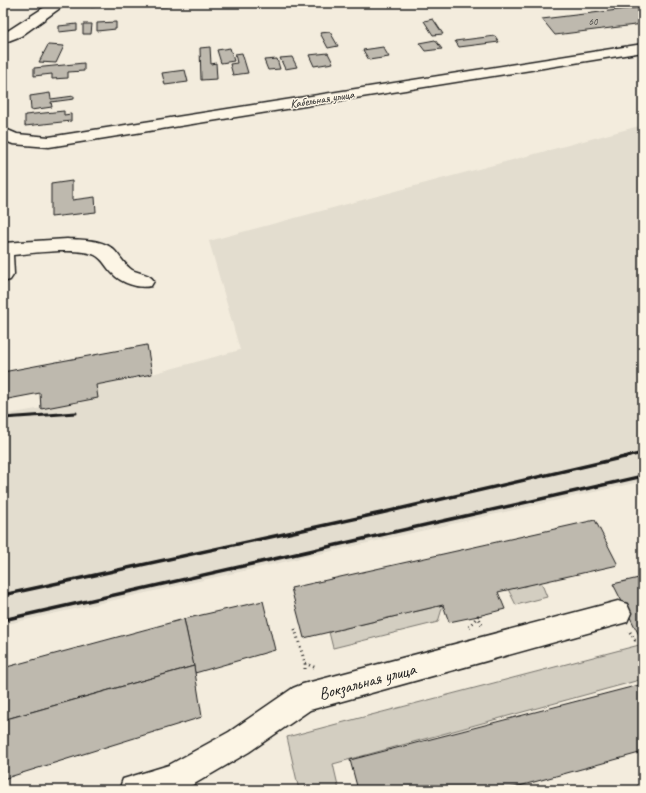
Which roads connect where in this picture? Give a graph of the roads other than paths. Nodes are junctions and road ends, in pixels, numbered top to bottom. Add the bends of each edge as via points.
1 (60, 3) edge
2 (3, 39) edge
3 (643, 48) edge
4 (3, 133) edge
5 (3, 250) edge
6 (3, 275) edge
7 (144, 281) dead end
8 (618, 613) dead end
9 (174, 784) edge
10 (134, 790) edge

1 - 2 street
3 - 4 street, Кабельная улица via 49,142 13,139
5 - 6 street
5 - 7 street via 91,247 110,256 122,272
8 - 9 street, Вокзальная улица via 303,698
9 - 10 street, Вокзальная улица

